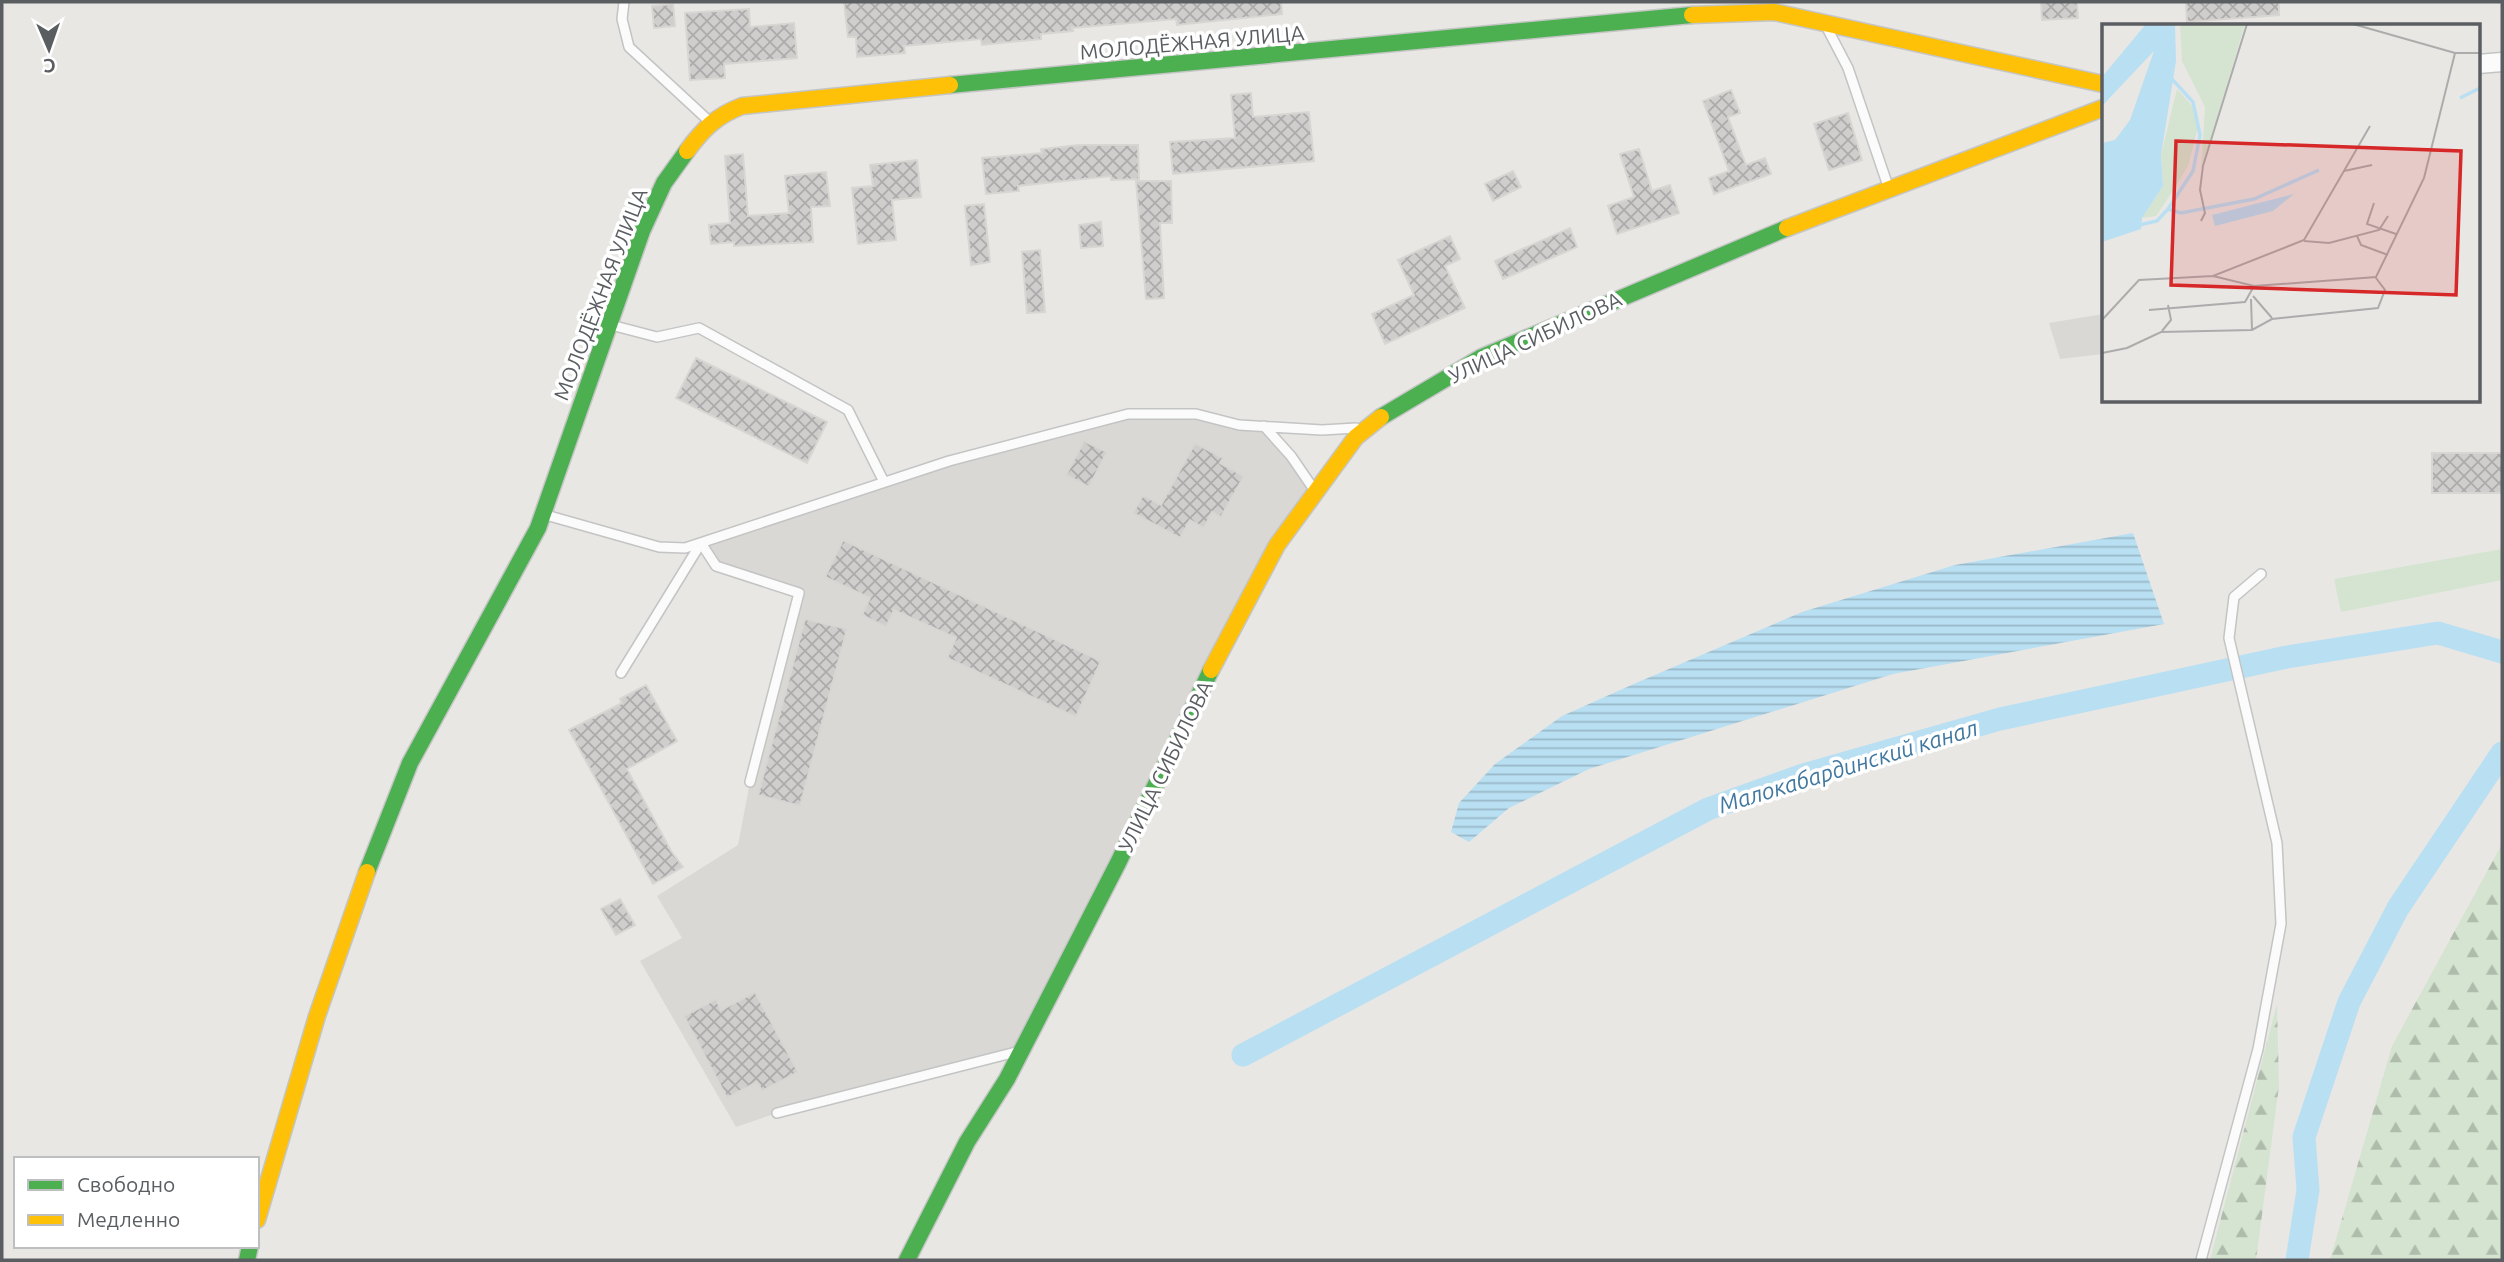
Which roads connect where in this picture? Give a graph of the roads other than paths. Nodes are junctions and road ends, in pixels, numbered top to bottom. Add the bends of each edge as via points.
1 (624, 2) edge
2 (1775, 7) edge
3 (1823, 22) junction
4 (2502, 62) edge
5 (2480, 64) edge
6 (2102, 84) edge
7 (2102, 107) edge
8 (710, 123) junction
9 (1889, 190) junction
10 (608, 324) junction
11 (1264, 426) junction
12 (1369, 427) junction
13 (884, 482) junction
14 (1315, 491) junction
15 (543, 514) junction
16 (701, 543) junction
17 (2261, 574) dead end
18 (621, 673) dead end
19 (750, 782) dead end
20 (1021, 1051) junction
21 (777, 1113) dead end
22 (259, 1213) edge
23 (906, 1260) edge
24 (2201, 1260) edge

1 - 8 lane via 622,19 629,47
2 - 3 street, МОЛОДЁЖНАЯ УЛИЦА
2 - 8 street, МОЛОДЁЖНАЯ УЛИЦА via 805,98 742,106
3 - 6 street, МОЛОДЁЖНАЯ УЛИЦА
3 - 9 lane via 1848,68
4 - 5 street
7 - 9 street, УЛИЦА СИБИЛОВА
8 - 10 street, МОЛОДЁЖНАЯ УЛИЦА via 664,183
9 - 12 street, УЛИЦА СИБИЛОВА via 1761,238 1482,357 1397,405
10 - 13 lane via 657,337 699,328 848,410
10 - 15 street, МОЛОДЁЖНАЯ УЛИЦА
11 - 12 lane
11 - 13 lane via 1196,414 1128,414 949,460
11 - 14 lane
12 - 14 street, УЛИЦА СИБИЛОВА
13 - 16 lane
14 - 20 street, УЛИЦА СИБИЛОВА via 1277,545 1201,689
15 - 16 lane via 659,547
15 - 22 street, МОЛОДЁЖНАЯ УЛИЦА via 410,763 352,910
16 - 18 lane
16 - 19 lane via 716,566 799,593
17 - 24 lane via 2234,597 2229,638 2277,843 2281,924 2258,1049
20 - 21 lane
20 - 23 street, УЛИЦА СИБИЛОВА

